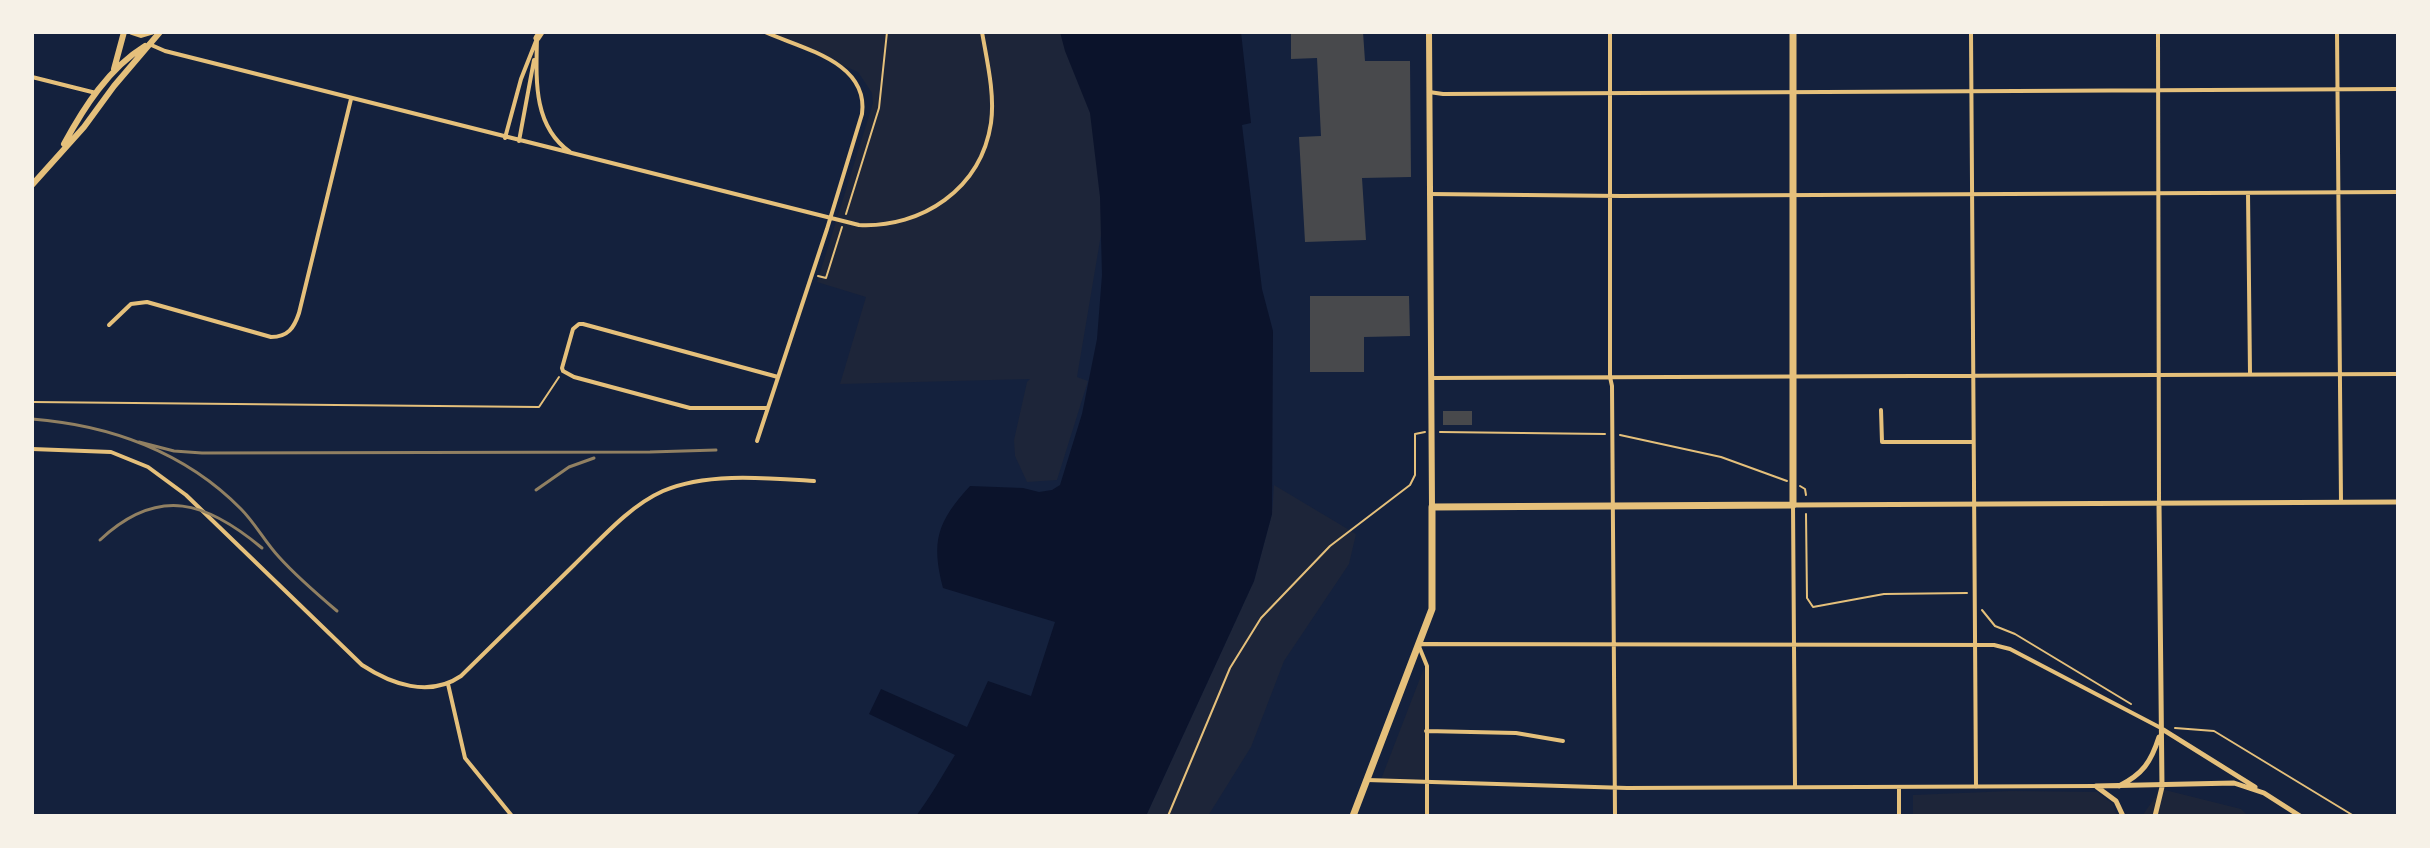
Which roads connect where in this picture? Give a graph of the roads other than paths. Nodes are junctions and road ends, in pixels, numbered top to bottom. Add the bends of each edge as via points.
1 (124, 32) edge
2 (132, 32) edge
3 (151, 32) edge
4 (160, 32) edge
5 (765, 32) edge
6 (982, 32) edge
7 (1429, 32) edge
8 (1610, 32) edge
9 (1793, 32) edge
10 (1971, 32) edge
11 (2158, 32) edge
12 (2199, 32) edge
13 (2337, 32) edge
14 (539, 34) edge
15 (149, 44) junction
16 (113, 73) junction
17 (32, 77) edge
18 (2398, 89) edge
19 (2337, 90) junction
20 (1429, 92) junction
21 (1972, 92) junction
22 (2158, 92) junction
23 (96, 93) junction
24 (1793, 93) junction
25 (1611, 94) junction
26 (351, 99) junction
27 (505, 138) junction
28 (519, 141) junction
29 (60, 151) junction
30 (572, 154) junction
31 (32, 185) edge
32 (2338, 192) junction
33 (2398, 192) edge
34 (2248, 193) junction
35 (1429, 194) junction
36 (1973, 194) junction
37 (2159, 194) junction
38 (1792, 195) junction
39 (1612, 196) junction
40 (830, 218) junction
41 (109, 325) dead end
42 (2160, 374) junction
43 (2250, 374) junction
44 (2398, 374) edge
45 (2340, 375) junction
46 (1973, 376) junction
47 (778, 377) junction
48 (1610, 377) junction
49 (1793, 377) junction
50 (1431, 378) junction
51 (767, 408) junction
52 (1881, 410) dead end
53 (757, 441) dead end
54 (1973, 442) junction
55 (32, 449) edge
56 (814, 481) dead end
57 (2398, 502) edge
58 (2159, 503) junction
59 (2341, 503) junction
60 (1974, 504) junction
61 (1613, 505) junction
62 (1793, 505) junction
63 (1432, 507) junction
64 (1418, 644) junction
65 (1975, 645) junction
66 (1614, 646) junction
67 (1793, 646) junction
68 (448, 684) junction
69 (2161, 725) junction
70 (1426, 731) junction
71 (1563, 741) dead end
72 (1367, 780) junction
73 (1426, 784) junction
74 (2096, 786) junction
75 (1615, 787) junction
76 (1795, 787) junction
77 (1899, 787) junction
78 (1976, 787) junction
79 (2117, 787) junction
80 (2162, 787) junction
81 (2264, 793) junction
82 (512, 816) edge
83 (1353, 816) edge
84 (1427, 816) edge
85 (1615, 816) edge
86 (1899, 816) edge
87 (2123, 816) edge
88 (2155, 816) edge
89 (2300, 816) edge

1 - 16 main road
2 - 3 main road
4 - 15 main road
5 - 40 street via 831,60 861,89 862,114
6 - 40 street via 991,123 969,175 948,199 917,216 875,226
7 - 20 main road
8 - 25 street
9 - 24 main road
10 - 21 street
11 - 12 street
11 - 22 street
13 - 19 street
14 - 27 street
14 - 28 street
14 - 30 street via 537,85 545,123
15 - 16 main road
15 - 26 street
15 - 29 main road
16 - 23 main road
17 - 23 street
18 - 19 street
19 - 22 street
19 - 32 street
20 - 25 street
20 - 35 main road
21 - 22 street
21 - 24 street
21 - 36 street
22 - 37 street
23 - 29 main road
24 - 25 street
24 - 38 main road
25 - 39 street
26 - 27 street
26 - 41 street via 290,332 271,337 147,302 131,304
27 - 28 street
28 - 30 street
29 - 31 main road
30 - 40 street
32 - 33 street
32 - 34 street
32 - 45 street
34 - 37 street
34 - 43 street
35 - 39 street
35 - 50 main road
36 - 37 street
36 - 38 street
36 - 46 street
37 - 42 street
38 - 39 street
38 - 49 main road
39 - 48 street
40 - 47 street
42 - 43 street
42 - 46 street
42 - 58 street
43 - 45 street
44 - 45 street
45 - 59 street
46 - 49 street
46 - 54 street
47 - 51 street
47 - 51 street via 579,324 573,329 563,370 574,377 690,408
48 - 49 street
48 - 50 street
48 - 61 street
49 - 62 main road
50 - 63 main road
51 - 53 street
52 - 54 street via 1882,442
54 - 60 street
55 - 68 street via 111,452 148,467 186,495 362,665 394,683
56 - 68 street via 697,483 650,498
57 - 59 street
58 - 59 street
58 - 60 street
58 - 69 street
60 - 62 street
60 - 65 street
61 - 62 main road
61 - 63 main road
61 - 66 street
62 - 67 street
63 - 64 main road via 1432,609
64 - 66 street
64 - 70 street via 1427,666
64 - 72 main road
65 - 67 street
65 - 69 street via 2010,649
65 - 78 street
66 - 67 street
66 - 75 street
67 - 76 street
68 - 82 street via 465,758
69 - 79 street via 2144,770
69 - 80 street
69 - 81 street
70 - 71 street via 1516,733
70 - 73 street
72 - 73 street
72 - 83 main road
73 - 75 street
73 - 84 street
74 - 78 street
74 - 79 street
74 - 87 street via 2116,801
75 - 76 street
75 - 85 street
76 - 77 street
77 - 78 street
77 - 86 street
79 - 80 street
80 - 81 street via 2234,783
80 - 88 street
81 - 89 street

